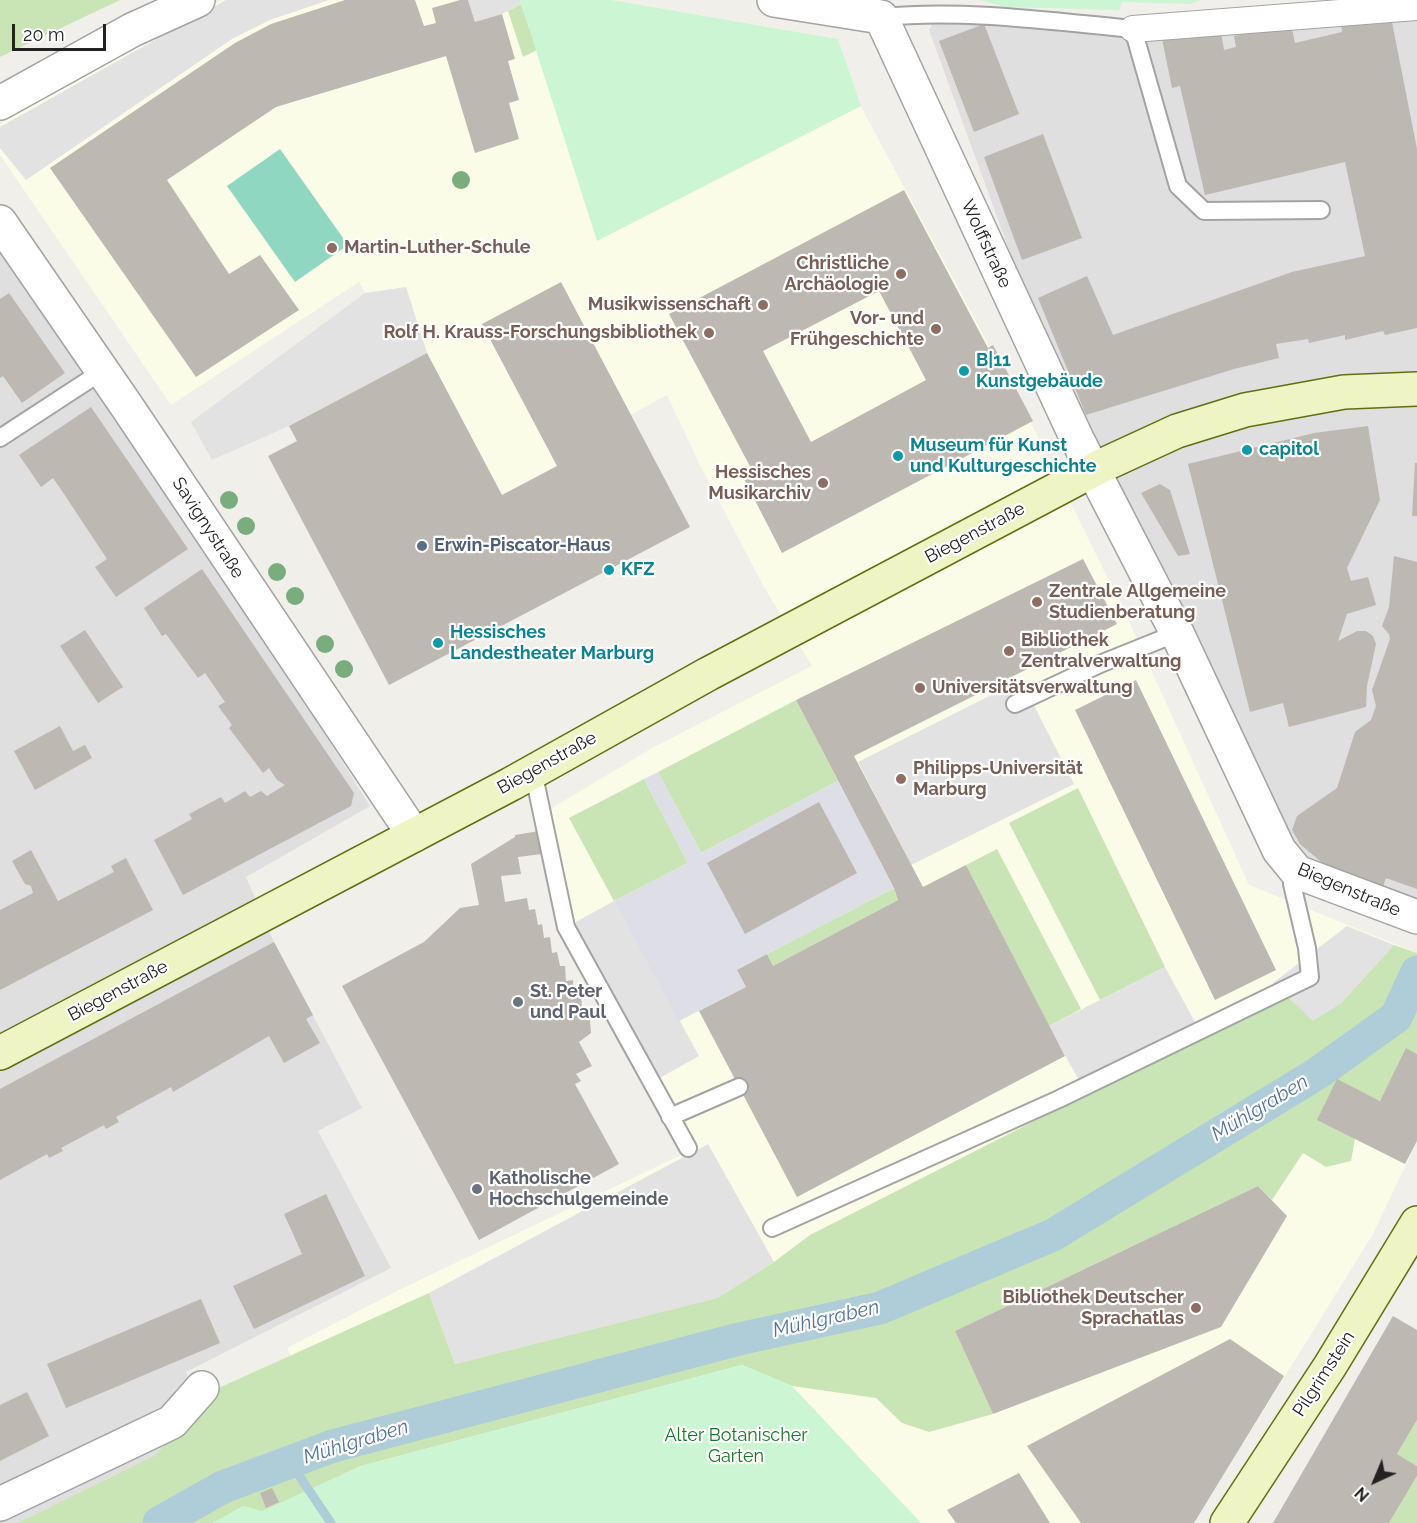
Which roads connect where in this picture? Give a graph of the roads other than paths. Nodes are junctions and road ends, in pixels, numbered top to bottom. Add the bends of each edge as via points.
1 (198, 0) edge
2 (774, 0) edge
3 (1417, 7) edge
4 (881, 17) junction
5 (1133, 29) junction
6 (0, 103) edge
7 (1321, 210) dead end
8 (0, 222) edge
9 (101, 372) junction
10 (1417, 389) edge
11 (0, 438) edge
12 (1093, 470) junction
13 (1177, 633) junction
14 (1015, 704) dead end
15 (533, 771) junction
16 (414, 835) junction
17 (1297, 872) junction
18 (1417, 917) edge
19 (0, 1053) edge
20 (739, 1087) dead end
21 (670, 1117) junction
22 (688, 1148) dead end
23 (1417, 1223) edge
24 (772, 1228) dead end
25 (202, 1388) dead end
26 (0, 1504) edge
27 (1227, 1523) edge

1 - 6 street via 132,30
2 - 4 street
3 - 5 street
4 - 5 lane via 1002,16
4 - 12 street, Wolffstraße
5 - 7 lane via 1178,186 1204,211
8 - 9 street, Savignystraße
9 - 11 lane
9 - 16 street, Savignystraße
10 - 12 main road, Biegenstraße via 1344,392 1245,410 1177,432
12 - 13 street, Biegenstraße
12 - 15 main road, Biegenstraße
13 - 14 lane
13 - 17 street, Biegenstraße via 1279,850
15 - 16 main road, Biegenstraße
15 - 21 lane via 566,927
16 - 19 main road, Biegenstraße
17 - 18 street, Biegenstraße
17 - 24 lane via 1292,884 1310,977 1059,1099
20 - 21 lane
21 - 22 lane
23 - 27 main road, Pilgrimstein via 1330,1366
25 - 26 street via 172,1422

